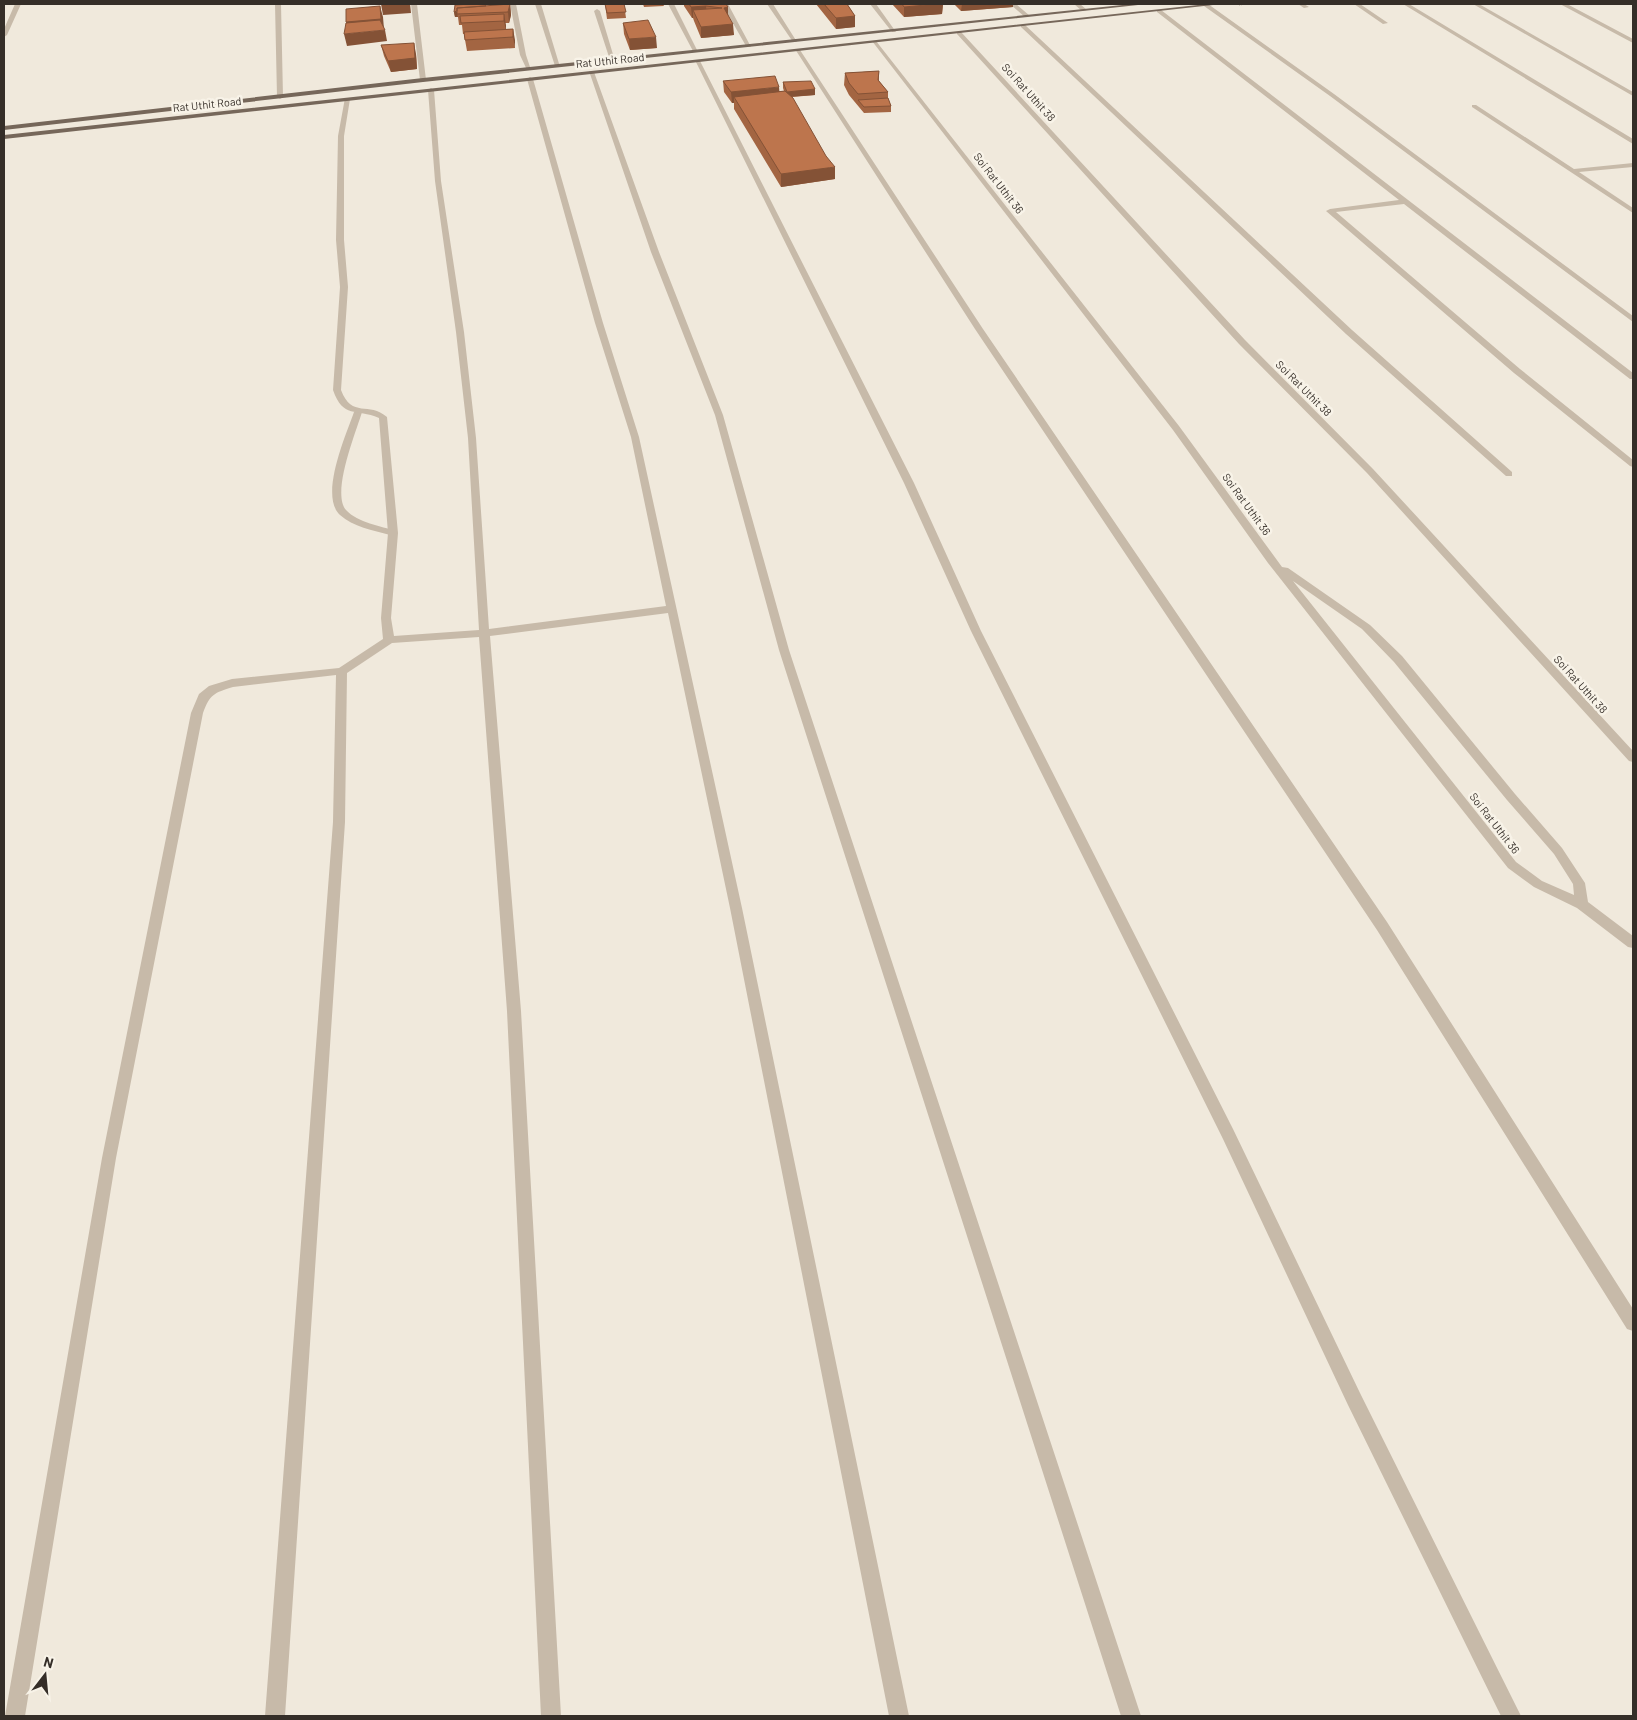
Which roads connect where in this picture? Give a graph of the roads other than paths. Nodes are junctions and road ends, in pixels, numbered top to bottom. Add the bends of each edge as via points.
1 (18, 4) edge
2 (278, 4) edge
3 (414, 4) edge
4 (513, 4) edge
5 (538, 4) edge
6 (671, 4) edge
7 (725, 4) edge
8 (770, 4) edge
9 (873, 4) edge
10 (1013, 4) edge
11 (1077, 4) edge
12 (1144, 4) edge
13 (1219, 4) edge
14 (1357, 4) edge
15 (1406, 4) edge
16 (1476, 4) edge
17 (1563, 4) edge
18 (1206, 5) junction
19 (1084, 10) junction
20 (597, 11) dead end
21 (1159, 11) junction
22 (1028, 16) junction
23 (1385, 23) dead end
24 (1023, 26) junction
25 (894, 31) junction
26 (959, 33) junction
27 (4, 35) edge
28 (519, 36) junction
29 (510, 37) edge
30 (1633, 41) edge
31 (874, 42) junction
32 (749, 46) junction
33 (796, 46) junction
34 (696, 56) junction
35 (613, 60) junction
36 (558, 66) junction
37 (591, 72) junction
38 (529, 74) junction
39 (427, 85) junction
40 (313, 93) junction
41 (1633, 94) edge
42 (280, 97) junction
43 (346, 98) junction
44 (317, 102) junction
45 (1474, 106) dead end
46 (4, 128) edge
47 (4, 137) edge
48 (1633, 142) edge
49 (1633, 166) edge
50 (1574, 171) junction
51 (1407, 201) junction
52 (1633, 210) edge
53 (1633, 320) edge
54 (1633, 377) edge
55 (358, 412) junction
56 (1633, 464) edge
57 (1509, 474) dead end
58 (393, 533) junction
59 (1272, 561) junction
60 (672, 609) junction
61 (484, 633) junction
62 (389, 640) junction
63 (342, 671) junction
64 (1633, 758) edge
65 (1582, 904) junction
66 (1633, 943) edge
67 (1633, 1322) edge
68 (15, 1716) edge
69 (275, 1716) edge
70 (551, 1716) edge
71 (899, 1716) edge
72 (1131, 1716) edge
73 (1511, 1716) edge

1 - 27 street
2 - 42 street
3 - 39 street
4 - 28 street
5 - 36 street
6 - 34 street
7 - 32 street
8 - 33 street
9 - 25 street
10 - 22 street
11 - 19 street
12 - 19 main road, Rat Uthit Road
13 - 18 main road, Rat Uthit Road
14 - 23 street
15 - 48 street
16 - 41 street
17 - 30 street
18 - 21 main road, Rat Uthit Road
18 - 53 street
19 - 22 main road, Rat Uthit Road
20 - 35 street
21 - 24 main road, Rat Uthit Road
21 - 51 street
22 - 25 main road, Rat Uthit Road
24 - 26 main road, Rat Uthit Road
24 - 57 street via 1349,332
25 - 33 main road, Rat Uthit Road
26 - 31 main road, Rat Uthit Road
26 - 64 street, Soi Rat Uthit 38 via 1242,342 1370,471
28 - 29 street
28 - 38 street
31 - 33 main road, Rat Uthit Road
31 - 59 street, Soi Rat Uthit 36 via 1176,428
32 - 33 main road, Rat Uthit Road
32 - 34 main road, Rat Uthit Road
33 - 34 main road, Rat Uthit Road
33 - 67 street via 958,297 1382,926
34 - 35 main road, Rat Uthit Road
34 - 37 main road, Rat Uthit Road
34 - 73 street via 909,483 976,631 1228,1134 1354,1399
35 - 36 main road, Rat Uthit Road
36 - 38 main road, Rat Uthit Road
37 - 38 main road, Rat Uthit Road
37 - 72 street via 655,252 719,415 787,659
38 - 39 main road, Rat Uthit Road
38 - 39 main road, Rat Uthit Road
38 - 60 street via 598,323 635,437
39 - 40 main road, Rat Uthit Road
39 - 43 main road, Rat Uthit Road
39 - 61 street via 472,438
40 - 42 main road, Rat Uthit Road
40 - 44 main road
42 - 46 main road, Rat Uthit Road
43 - 44 main road, Rat Uthit Road
43 - 55 street via 340,186 344,287 337,390 340,402
44 - 47 main road, Rat Uthit Road
45 - 50 street
49 - 50 street
50 - 52 street
51 - 54 street
51 - 56 street via 1330,211 1517,371
55 - 58 street via 374,412 382,417
55 - 58 street via 339,471 337,499 340,509 352,518
58 - 62 street via 386,618
59 - 65 street, Soi Rat Uthit 36 via 1512,865 1538,884
59 - 65 street via 1366,627 1398,660 1558,851 1579,883
60 - 61 street
60 - 71 street via 736,908
61 - 62 street
61 - 70 street via 514,1011
62 - 63 street
63 - 68 street via 232,683 213,689 203,697 197,713 110,1158
63 - 69 street via 339,822
65 - 66 street, Soi Rat Uthit 36

